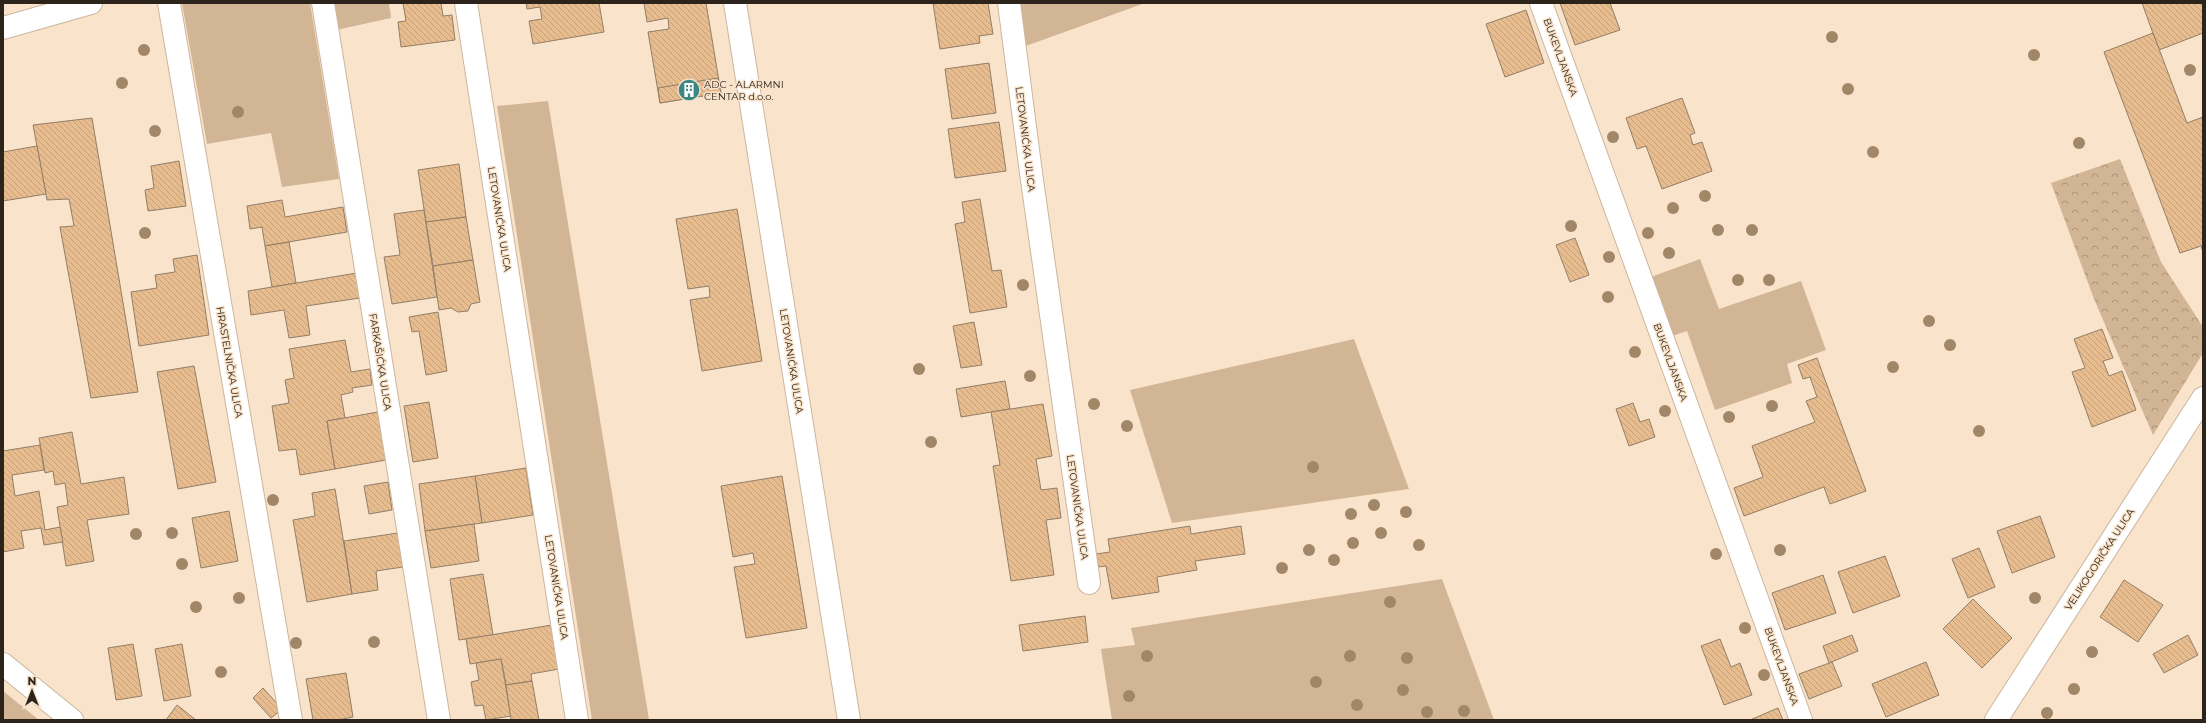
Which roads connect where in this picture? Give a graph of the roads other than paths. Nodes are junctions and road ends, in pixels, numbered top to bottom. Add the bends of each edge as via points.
1 (27, 3) edge
2 (91, 3) edge
3 (169, 3) edge
4 (323, 3) edge
5 (466, 3) edge
6 (735, 3) edge
7 (1009, 3) edge
8 (1541, 3) edge
9 (45, 15) junction
10 (3, 28) edge
11 (2203, 398) edge
12 (1089, 583) dead end
13 (3, 664) edge
14 (72, 720) edge
15 (291, 720) edge
16 (439, 720) edge
17 (577, 720) edge
18 (849, 720) edge
19 (1801, 720) edge
20 (1996, 720) edge

1 - 9 street
2 - 9 street
3 - 15 street, HRASTELNIČKA ULICA
4 - 16 street, FARKAŠIĆKA ULICA
5 - 17 street, LETOVANIĆKA ULICA
6 - 18 street, LETOVANIĆKA ULICA
7 - 12 street, LETOVANIĆKA ULICA via 1030,173
8 - 19 street, BUKEVLJANSKA
9 - 10 street
11 - 20 street, VELIKOGORIČKA ULICA
13 - 14 street

